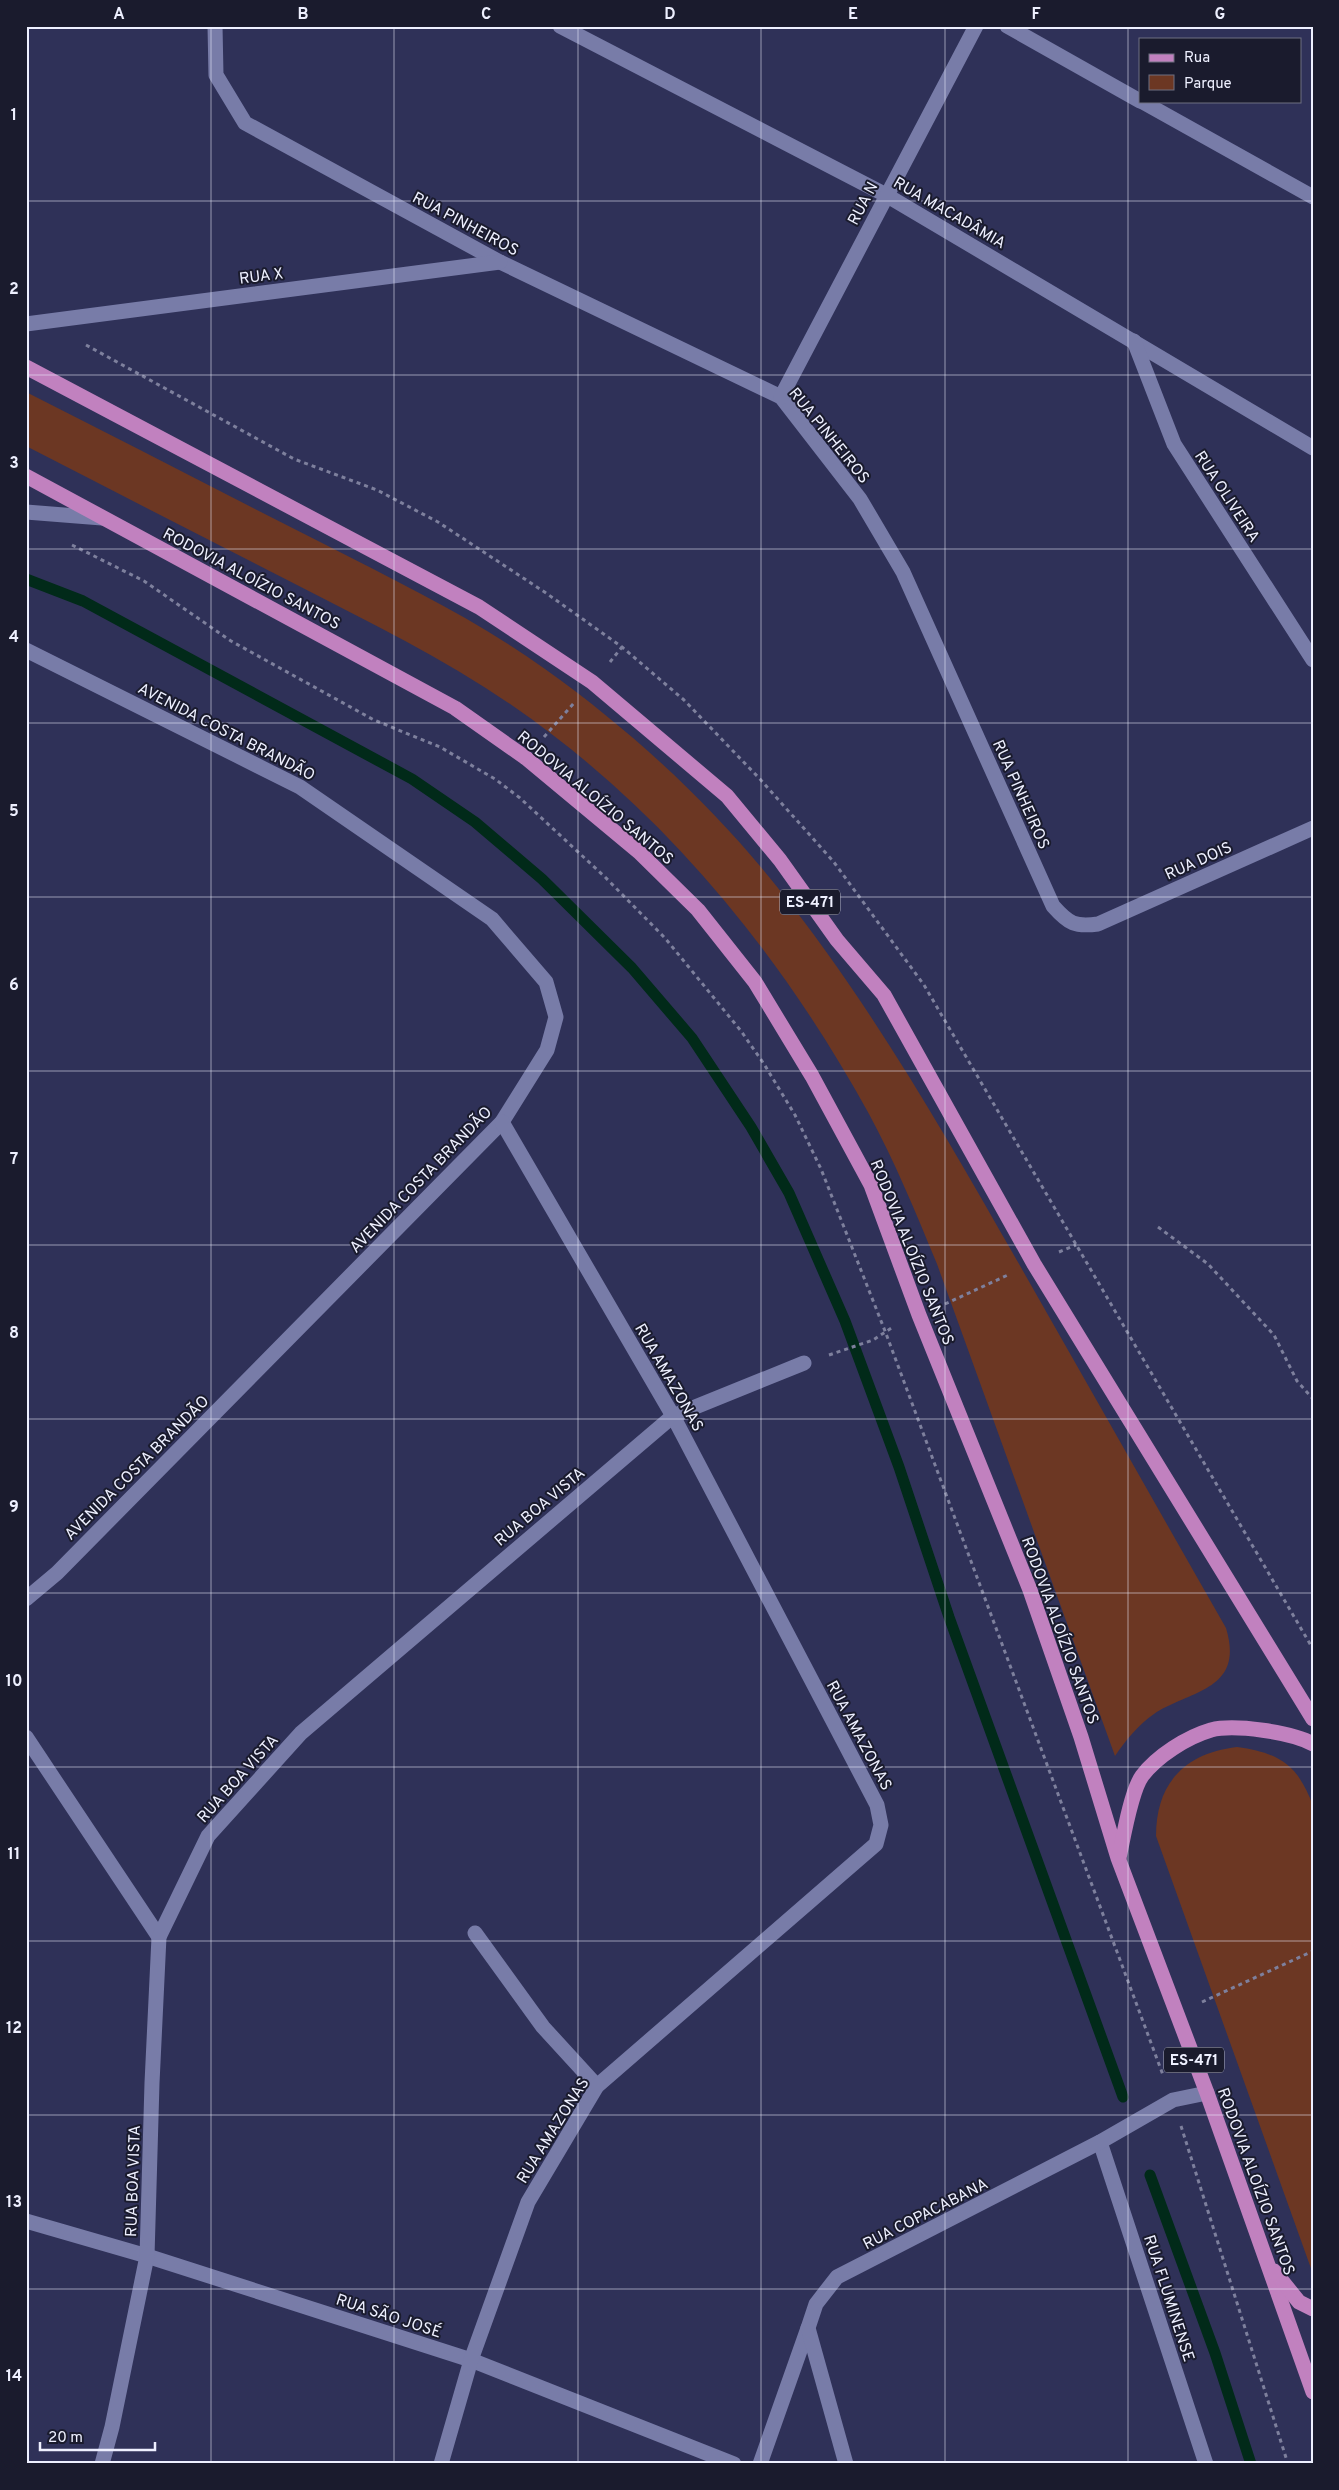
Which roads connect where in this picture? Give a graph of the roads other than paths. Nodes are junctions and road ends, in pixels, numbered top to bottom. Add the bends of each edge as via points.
1 (215, 26) edge
2 (560, 26) edge
3 (976, 26) edge
4 (1007, 26) edge
5 (1139, 100) edge
6 (1143, 102) edge
7 (886, 195) junction
8 (1313, 197) edge
9 (500, 262) junction
10 (26, 324) edge
11 (1134, 341) junction
12 (26, 366) edge
13 (782, 397) junction
14 (1313, 448) edge
15 (26, 476) edge
16 (26, 512) edge
17 (102, 518) junction
18 (26, 650) edge
19 (1313, 660) edge
20 (1313, 828) edge
21 (1098, 924) joint
22 (502, 1122) junction
23 (804, 1363) dead end
24 (672, 1416) junction
25 (26, 1599) edge
26 (1313, 1719) edge
27 (26, 1737) edge
28 (1313, 1744) edge
29 (1118, 1858) junction
30 (475, 1933) dead end
31 (159, 1937) junction
32 (597, 2086) junction
33 (1207, 2093) junction
34 (1100, 2142) junction
35 (26, 2221) edge
36 (147, 2256) junction
37 (1267, 2262) junction
38 (1313, 2309) edge
39 (808, 2328) junction
40 (471, 2360) junction
41 (1313, 2392) edge
42 (102, 2464) edge
43 (441, 2464) edge
44 (734, 2464) edge
45 (760, 2464) edge
46 (846, 2464) edge
47 (1206, 2464) edge

1 - 9 street, RUA PINHEIROS via 216,75 245,123
2 - 7 street, RUA MACADÂMIA
3 - 7 street, RUA N
4 - 5 street
6 - 8 street
7 - 11 street, RUA MACADÂMIA
7 - 13 street, RUA N
9 - 10 street, RUA X
9 - 13 street, RUA PINHEIROS
11 - 14 street, RUA MACADÂMIA
11 - 19 street, RUA OLIVEIRA via 1174,444
12 - 26 main road, ES-471 via 480,607 592,682 727,796 780,860 837,940 884,995 1034,1264
13 - 21 street, RUA PINHEIROS via 860,500 903,572 1053,906 1066,920 1080,926
15 - 17 main road, RODOVIA ALOÍZIO SANTOS / ES-471
16 - 17 street
17 - 29 main road, RODOVIA ALOÍZIO SANTOS / ES-471 via 456,708 526,758 639,852 698,910 755,982 812,1076 871,1185 919,1315 1030,1590 1081,1737
18 - 22 street, AVENIDA COSTA BRANDÃO via 300,787 492,919 546,982 556,1017 547,1050
20 - 21 street, RUA DOIS
22 - 24 street, RUA AMAZONAS
22 - 25 street, AVENIDA COSTA BRANDÃO via 64,1566
23 - 24 street, RUA BOA VISTA
24 - 31 street, RUA BOA VISTA via 301,1732 208,1836
24 - 32 street, RUA AMAZONAS via 877,1805 881,1825 876,1844
27 - 31 street
28 - 29 main road via 1302,1737 1261,1729 1212,1730 1174,1746 1141,1777 1128,1813
29 - 33 main road, RODOVIA ALOÍZIO SANTOS / ES-471
30 - 32 street via 543,2027
31 - 36 street, RUA BOA VISTA
32 - 40 street, RUA AMAZONAS via 528,2202
33 - 34 street, RUA COPACABANA via 1173,2100
33 - 37 main road, RODOVIA ALOÍZIO SANTOS / ES-471
34 - 39 street, RUA COPACABANA via 837,2278 816,2304
34 - 47 street, RUA FLUMINENSE
35 - 36 street, RUA SÃO JOSÉ
36 - 40 street, RUA SÃO JOSÉ
36 - 42 street, RUA BOA VISTA
37 - 38 main road via 1299,2302
37 - 41 main road, RODOVIA ALOÍZIO SANTOS / ES-471
39 - 45 street, RUA COPACABANA
39 - 46 street
40 - 43 street, RUA AMAZONAS
40 - 44 street, RUA SÃO JOSÉ

